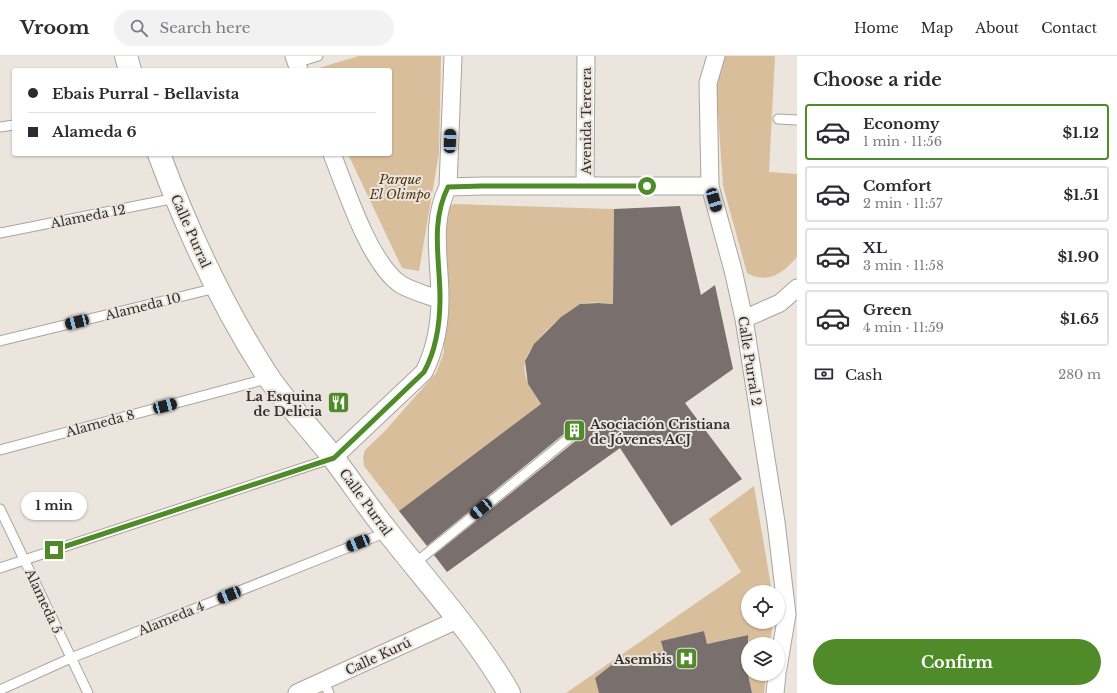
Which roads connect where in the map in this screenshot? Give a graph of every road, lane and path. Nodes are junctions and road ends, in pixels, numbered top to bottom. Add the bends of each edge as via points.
1 (126, 56) edge
2 (318, 56) edge
3 (453, 56) edge
4 (586, 56) edge
5 (716, 56) edge
6 (296, 63) edge
7 (129, 68) edge
8 (778, 120) dead end
9 (797, 120) edge
10 (12, 125) edge
11 (0, 127) edge
12 (160, 156) edge
13 (333, 156) edge
14 (585, 186) junction
15 (710, 186) junction
16 (448, 187) junction
17 (176, 198) junction
18 (0, 234) edge
19 (216, 288) junction
20 (797, 288) edge
21 (440, 300) junction
22 (744, 319) junction
23 (0, 341) edge
24 (270, 378) junction
25 (574, 434) dead end
26 (0, 450) edge
27 (334, 458) junction
28 (0, 509) edge
29 (387, 532) junction
30 (25, 560) junction
31 (414, 564) junction
32 (0, 568) edge
33 (792, 617) edge
34 (459, 619) junction
35 (785, 642) edge
36 (71, 658) junction
37 (776, 681) edge
38 (326, 687) edge
39 (0, 690) edge
40 (88, 693) edge
41 (297, 693) edge
42 (509, 693) edge
43 (775, 693) edge

1 - 7 street
2 - 6 lane
3 - 16 street
4 - 14 street, Avenida Tercera
5 - 15 street, Calle Purral 2 via 708,83
8 - 9 lane
10 - 11 lane
12 - 17 street, Calle Purral
13 - 21 street via 365,238 385,268 400,284
14 - 15 street
14 - 16 street
15 - 22 street, Calle Purral 2
16 - 21 street via 440,202 437,220
17 - 18 lane, Alameda 12
17 - 19 street, Calle Purral
19 - 23 lane, Alameda 10
19 - 24 street, Calle Purral
20 - 22 street via 780,303
21 - 27 street via 433,356 424,372
22 - 33 street, Calle Purral 2
24 - 26 lane, Alameda 8
24 - 27 street, Calle Purral
25 - 31 lane
27 - 29 street, Calle Purral
27 - 30 lane
28 - 30 lane, Alameda 5
29 - 31 street, Calle Purral
29 - 36 lane, Alameda 4
30 - 32 lane
30 - 36 lane, Alameda 5
31 - 34 street, Calle Purral
33 - 35 street, Calle Purral 2
34 - 38 street, Calle Kurú
34 - 42 street, Calle Purral
36 - 39 lane, Alameda 4
36 - 40 lane, Alameda 5
37 - 43 street
38 - 41 street, Calle Kurú

